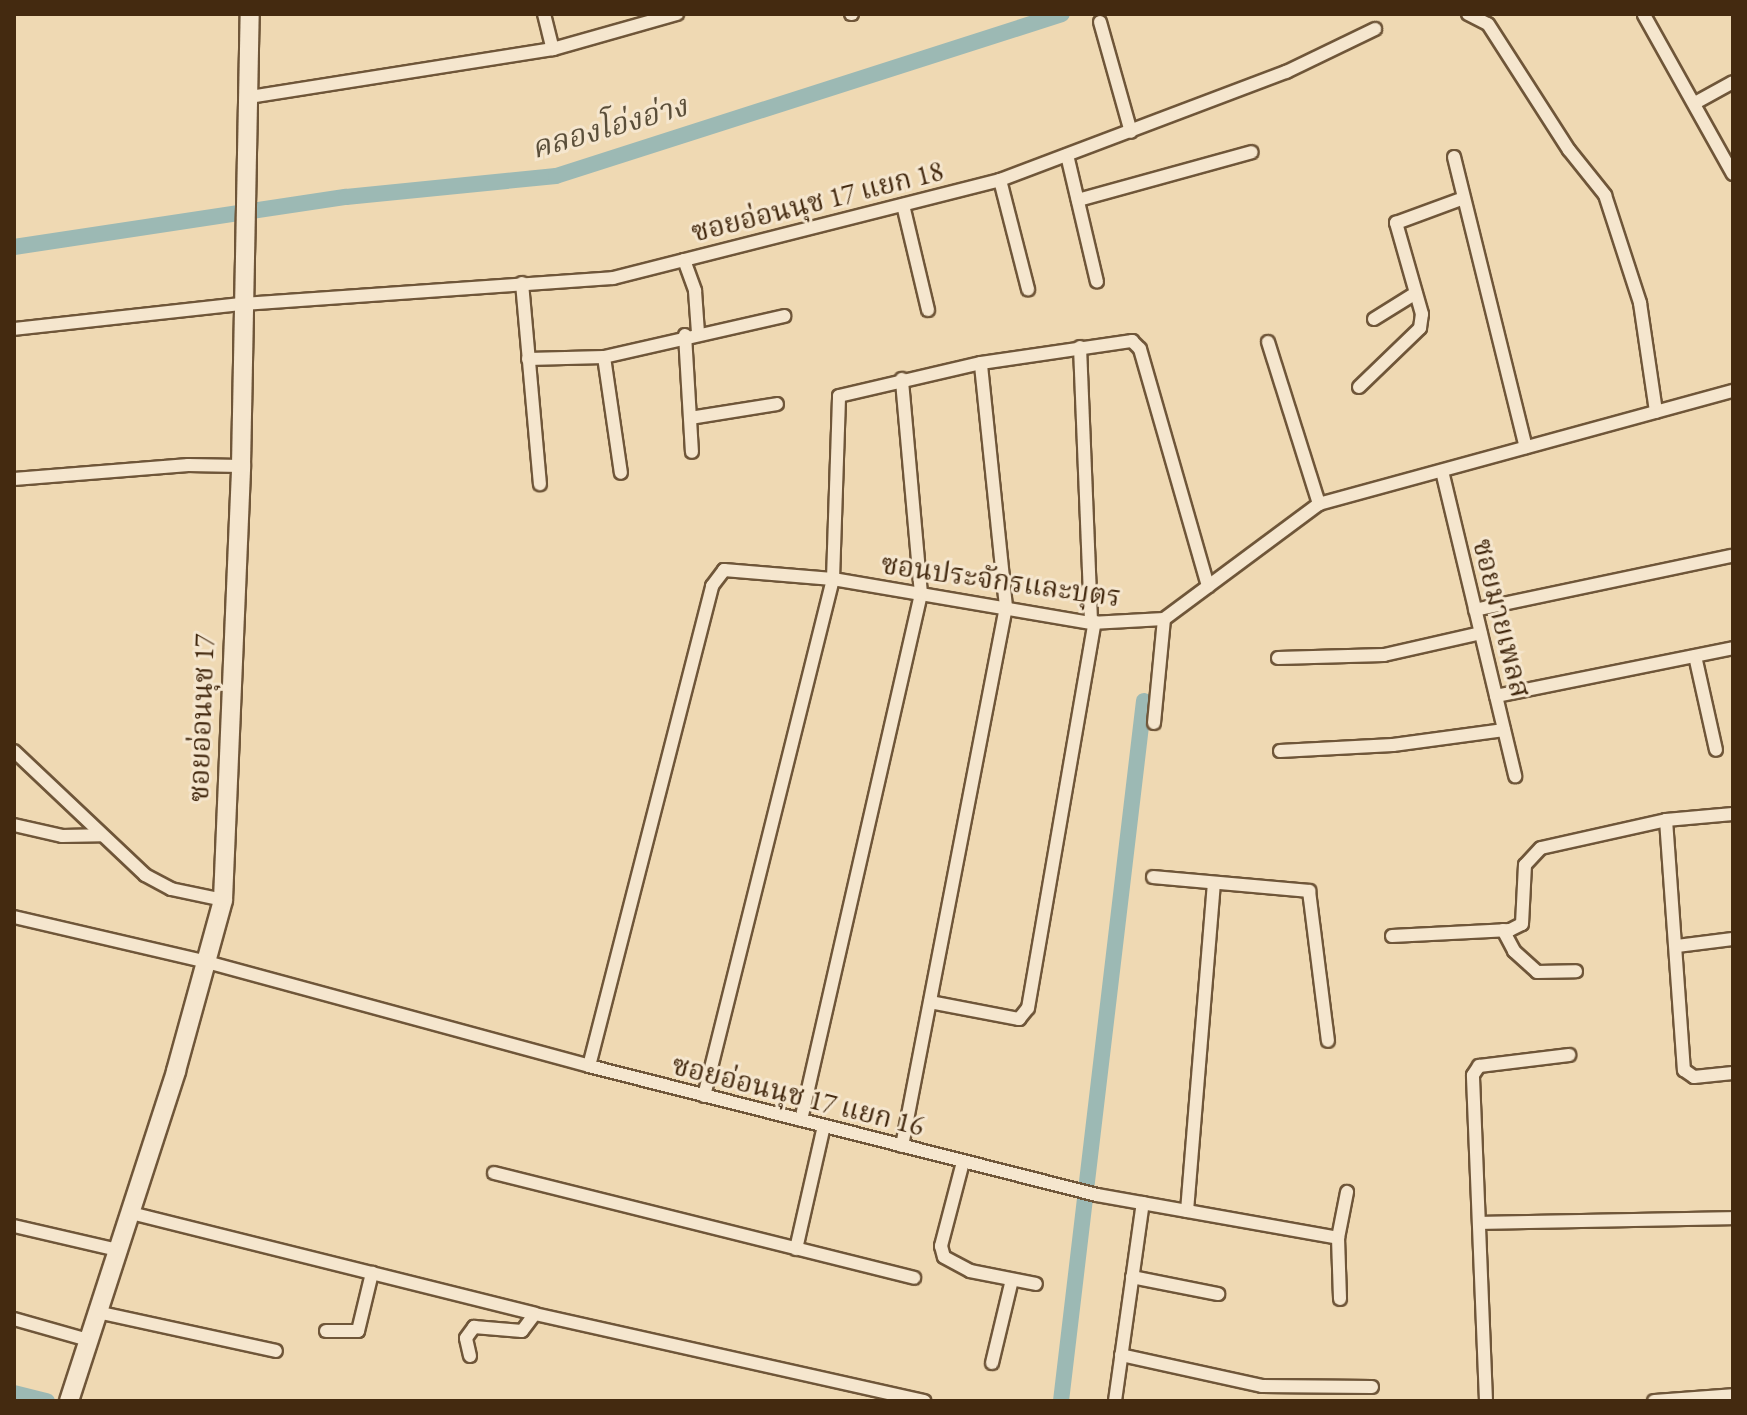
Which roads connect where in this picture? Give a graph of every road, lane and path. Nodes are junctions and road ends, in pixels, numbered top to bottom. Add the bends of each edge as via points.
1 (250, 14) edge
2 (544, 14) edge
3 (677, 14) edge
4 (1468, 14) edge
5 (1644, 15) edge
6 (1100, 22) dead end
7 (1375, 29) dead end
8 (553, 49) junction
9 (1733, 82) edge
10 (250, 97) junction
11 (1695, 103) junction
12 (1131, 132) junction
13 (1252, 152) dead end
14 (1067, 155) junction
15 (1454, 157) dead end
16 (1733, 174) edge
17 (1000, 180) junction
18 (1464, 198) junction
19 (1078, 200) junction
20 (903, 205) junction
21 (684, 260) junction
22 (1097, 282) dead end
23 (522, 283) junction
24 (1028, 289) dead end
25 (1416, 293) junction
26 (242, 304) junction
27 (928, 310) dead end
28 (784, 316) dead end
29 (1374, 319) dead end
30 (14, 329) edge
31 (692, 334) junction
32 (1268, 342) dead end
33 (1080, 347) junction
34 (604, 357) junction
35 (528, 359) junction
36 (981, 363) junction
37 (902, 379) junction
38 (1359, 387) dead end
39 (1733, 391) edge
40 (777, 404) dead end
41 (1656, 412) junction
42 (690, 418) junction
43 (1526, 447) junction
44 (692, 452) dead end
45 (241, 466) junction
46 (1442, 471) junction
47 (621, 473) dead end
48 (14, 479) edge
49 (540, 484) dead end
50 (1319, 504) junction
51 (1731, 556) dead end
52 (833, 579) junction
53 (1208, 586) junction
54 (921, 594) junction
55 (1006, 607) junction
56 (1475, 610) junction
57 (1164, 619) junction
58 (1093, 622) junction
59 (1481, 633) junction
60 (1733, 648) edge
61 (1695, 656) junction
62 (1278, 658) dead end
63 (1496, 696) junction
64 (1154, 723) dead end
65 (1504, 730) junction
66 (1716, 750) dead end
67 (14, 751) edge
68 (1280, 751) dead end
69 (1515, 776) dead end
70 (1733, 814) edge
71 (1666, 820) junction
72 (14, 825) edge
73 (101, 835) junction
74 (1153, 877) dead end
75 (1214, 883) junction
76 (223, 900) junction
77 (14, 917) edge
78 (1503, 930) junction
79 (1392, 936) dead end
80 (1733, 939) edge
81 (1677, 946) junction
82 (207, 962) junction
83 (1576, 971) dead end
84 (930, 1002) junction
85 (1328, 1041) dead end
86 (1569, 1055) dead end
87 (589, 1066) junction
88 (1733, 1073) edge
89 (704, 1096) junction
90 (801, 1120) junction
91 (824, 1126) junction
92 (902, 1146) junction
93 (963, 1162) junction
94 (494, 1173) dead end
95 (1347, 1192) dead end
96 (1143, 1203) junction
97 (1187, 1211) junction
98 (131, 1213) junction
99 (1733, 1218) edge
100 (1482, 1223) junction
101 (14, 1226) edge
102 (1338, 1238) junction
103 (796, 1249) junction
104 (118, 1250) junction
105 (372, 1273) junction
106 (1132, 1277) junction
107 (914, 1278) dead end
108 (1012, 1280) junction
109 (1036, 1284) dead end
110 (1218, 1294) dead end
111 (1340, 1299) dead end
112 (97, 1312) junction
113 (535, 1314) junction
114 (14, 1319) edge
115 (326, 1331) dead end
116 (88, 1340) junction
117 (276, 1351) dead end
118 (1121, 1355) junction
119 (470, 1356) dead end
120 (992, 1363) dead end
121 (1372, 1387) dead end
122 (1733, 1395) edge
123 (70, 1396) edge
124 (924, 1401) edge
125 (1115, 1401) edge
126 (1486, 1401) edge
127 (1654, 1401) edge

1 - 10 street, ซอยอ่อนนุช 17
2 - 8 street
3 - 8 street
4 - 41 street via 1488,24 1569,150 1605,195 1640,303
5 - 11 street
6 - 12 street
7 - 12 street, ซอยอ่อนนุช 17 แยก 18 via 1286,72
8 - 10 street
9 - 11 street
10 - 26 street, ซอยอ่อนนุช 17
11 - 16 street
12 - 14 street, ซอยอ่อนนุช 17 แยก 18
13 - 19 street
14 - 17 street, ซอยอ่อนนุช 17 แยก 18
14 - 19 street
15 - 18 street
17 - 20 street, ซอยอ่อนนุช 17 แยก 18
17 - 24 street
18 - 25 street via 1396,223
18 - 43 street
19 - 22 street
20 - 21 street, ซอยอ่อนนุช 17 แยก 18
20 - 27 street
21 - 23 street, ซอยอ่อนนุช 17 แยก 18 via 613,278
21 - 31 street via 695,291
23 - 26 street, ซอยอ่อนนุช 17 แยก 18
23 - 35 street
25 - 29 street
25 - 38 street via 1420,328
26 - 30 street, ซอยอ่อนนุช 17 แยก 18
26 - 45 street, ซอยอ่อนนุช 17
28 - 31 street
31 - 34 street
31 - 42 street
32 - 50 street
33 - 36 street
33 - 53 street via 1126,340 1140,349
33 - 58 street
34 - 35 street
34 - 47 street
35 - 49 street
36 - 37 street
36 - 55 street
37 - 52 street via 844,394 837,401
37 - 54 street
39 - 41 street
40 - 42 street
41 - 43 street
42 - 44 street
43 - 46 street
45 - 48 street via 188,465
45 - 76 street, ซอยอ่อนนุช 17
46 - 50 street
46 - 56 street, ซอยมายเพลส
50 - 53 street
51 - 56 street
52 - 54 street, ซอนประจักรและบุตร
52 - 87 street, ซอนประจักรและบุตร via 724,570 714,580
52 - 89 street
53 - 57 street
54 - 55 street, ซอนประจักรและบุตร
54 - 90 street
55 - 58 street, ซอนประจักรและบุตร
55 - 84 street
56 - 59 street, ซอยมายเพลส
57 - 58 street, ซอนประจักรและบุตร
57 - 64 street
58 - 84 street via 1028,1008 1019,1019
59 - 62 street via 1384,655
59 - 63 street, ซอยมายเพลส
60 - 61 street
61 - 63 street
61 - 66 street
63 - 65 street, ซอยมายเพลส
65 - 68 street via 1393,745
65 - 69 street, ซอยมายเพลส
67 - 73 street
70 - 71 street
71 - 78 street via 1586,836 1529,856 1522,924
71 - 81 street
72 - 73 street via 62,836
73 - 76 street via 155,882
74 - 75 street
75 - 85 street via 1309,891
75 - 97 street
76 - 82 street, ซอยอ่อนนุช 17
77 - 82 street, ซอยอ่อนนุช 17 แยก 16
78 - 79 street
78 - 83 street via 1523,963 1537,972
80 - 81 street
81 - 88 street via 1684,1070 1694,1077
82 - 87 street, ซอยอ่อนนุช 17 แยก 16
82 - 98 street, ซอยอ่อนนุช 17
84 - 92 street
86 - 100 street via 1475,1069
87 - 89 street, ซอยอ่อนนุช 17 แยก 16
89 - 90 street, ซอยอ่อนนุช 17 แยก 16
90 - 91 street, ซอยอ่อนนุช 17 แยก 16
91 - 92 street, ซอยอ่อนนุช 17 แยก 16
91 - 103 street
92 - 93 street, ซอยอ่อนนุช 17 แยก 16
93 - 96 street, ซอยอ่อนนุช 17 แยก 16
93 - 108 street via 942,1253 970,1271
94 - 103 street
95 - 102 street
96 - 97 street, ซอยอ่อนนุช 17 แยก 16
96 - 106 street
97 - 102 street, ซอยอ่อนนุช 17 แยก 16
98 - 104 street, ซอยอ่อนนุช 17
98 - 105 street
99 - 100 street
100 - 126 street
101 - 104 street
102 - 111 street
103 - 107 street
104 - 112 street, ซอยอ่อนนุช 17
105 - 113 street
105 - 115 street via 358,1331
106 - 110 street
106 - 118 street
108 - 109 street
108 - 120 street
112 - 116 street, ซอยอ่อนนุช 17
112 - 117 street
113 - 119 street via 522,1331 474,1327 466,1338
113 - 124 street
114 - 116 street
116 - 123 street, ซอยอ่อนนุช 17
118 - 121 street via 1262,1386
118 - 125 street
122 - 127 street

